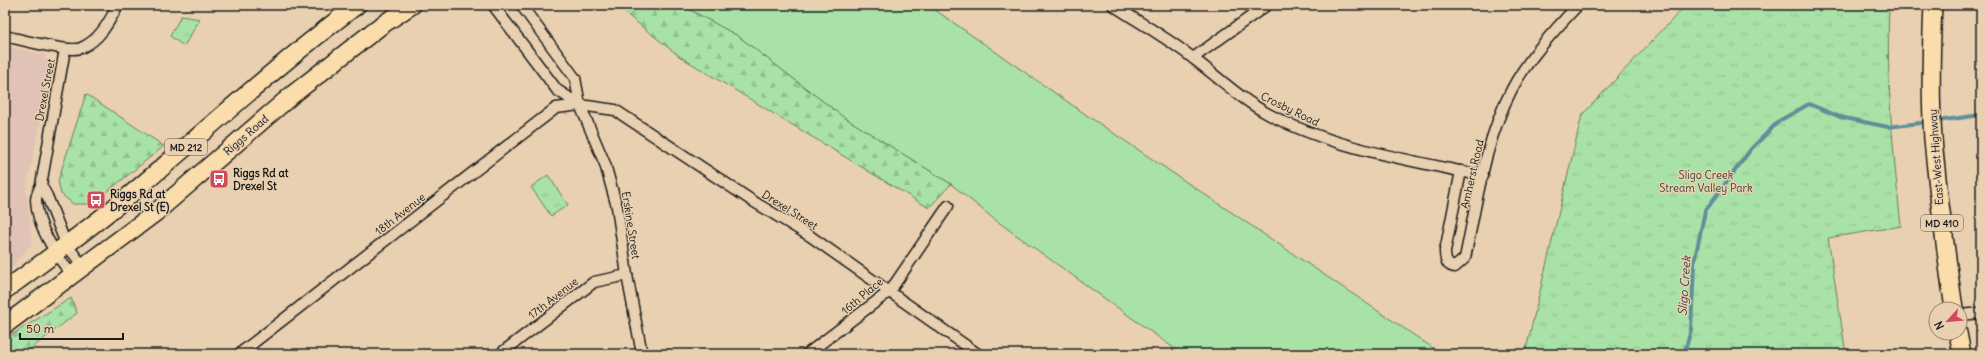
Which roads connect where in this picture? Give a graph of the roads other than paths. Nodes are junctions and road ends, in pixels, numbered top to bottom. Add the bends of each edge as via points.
1 (118, 5) edge
2 (357, 5) edge
3 (412, 5) edge
4 (493, 5) edge
5 (521, 5) edge
6 (1113, 5) edge
7 (1267, 5) edge
8 (1578, 5) edge
9 (1932, 5) edge
10 (5, 36) edge
11 (65, 49) junction
12 (1193, 58) junction
13 (580, 105) junction
14 (1462, 171) junction
15 (1483, 176) junction
16 (41, 185) junction
17 (948, 206) dead end
18 (61, 248) junction
19 (77, 270) junction
20 (627, 275) junction
21 (5, 290) edge
22 (890, 291) junction
23 (1953, 301) edge
24 (1981, 313) edge
25 (1968, 315) edge
26 (5, 325) edge
27 (1960, 341) edge
28 (239, 354) edge
29 (500, 354) edge
30 (642, 354) edge
31 (807, 354) edge
32 (978, 354) edge
33 (1962, 354) edge

1 - 11 street, Drexel Street via 99,36 80,49
2 - 18 main road, MD 212 via 277,67 131,194
3 - 19 main road, Riggs Road / MD 212 via 379,27 292,95 155,213
4 - 13 street, Drexel Street via 557,90
5 - 13 street via 575,78
6 - 12 street, Crosby Road
7 - 12 street
8 - 15 street, Amherst Road via 1513,87 1501,111
9 - 23 main road, East-West Highway / MD 410 via 1933,138
10 - 11 street
11 - 16 street, Drexel Street
12 - 14 street, Crosby Road via 1246,100 1290,125 1341,144
13 - 20 street, Erskine Street via 613,187
13 - 22 street, Drexel Street via 615,110
13 - 28 street, 18th Avenue via 556,108
14 - 15 street, Crosby Road
14 - 15 street, Amherst Road via 1444,251 1447,263 1455,267 1465,258
16 - 18 street, Drexel Street via 47,196
16 - 18 street, Drexel Street via 36,199 39,214
17 - 22 street, 16th Place
18 - 19 street, Drexel Street
18 - 19 street, Drexel Street
18 - 21 main road, MD 212
19 - 26 main road, Riggs Road / MD 212
20 - 29 street, 17th Avenue via 594,282
20 - 30 street, Erskine Street
22 - 31 street, 16th Place
22 - 32 street, Drexel Street
24 - 25 street
27 - 33 main road

